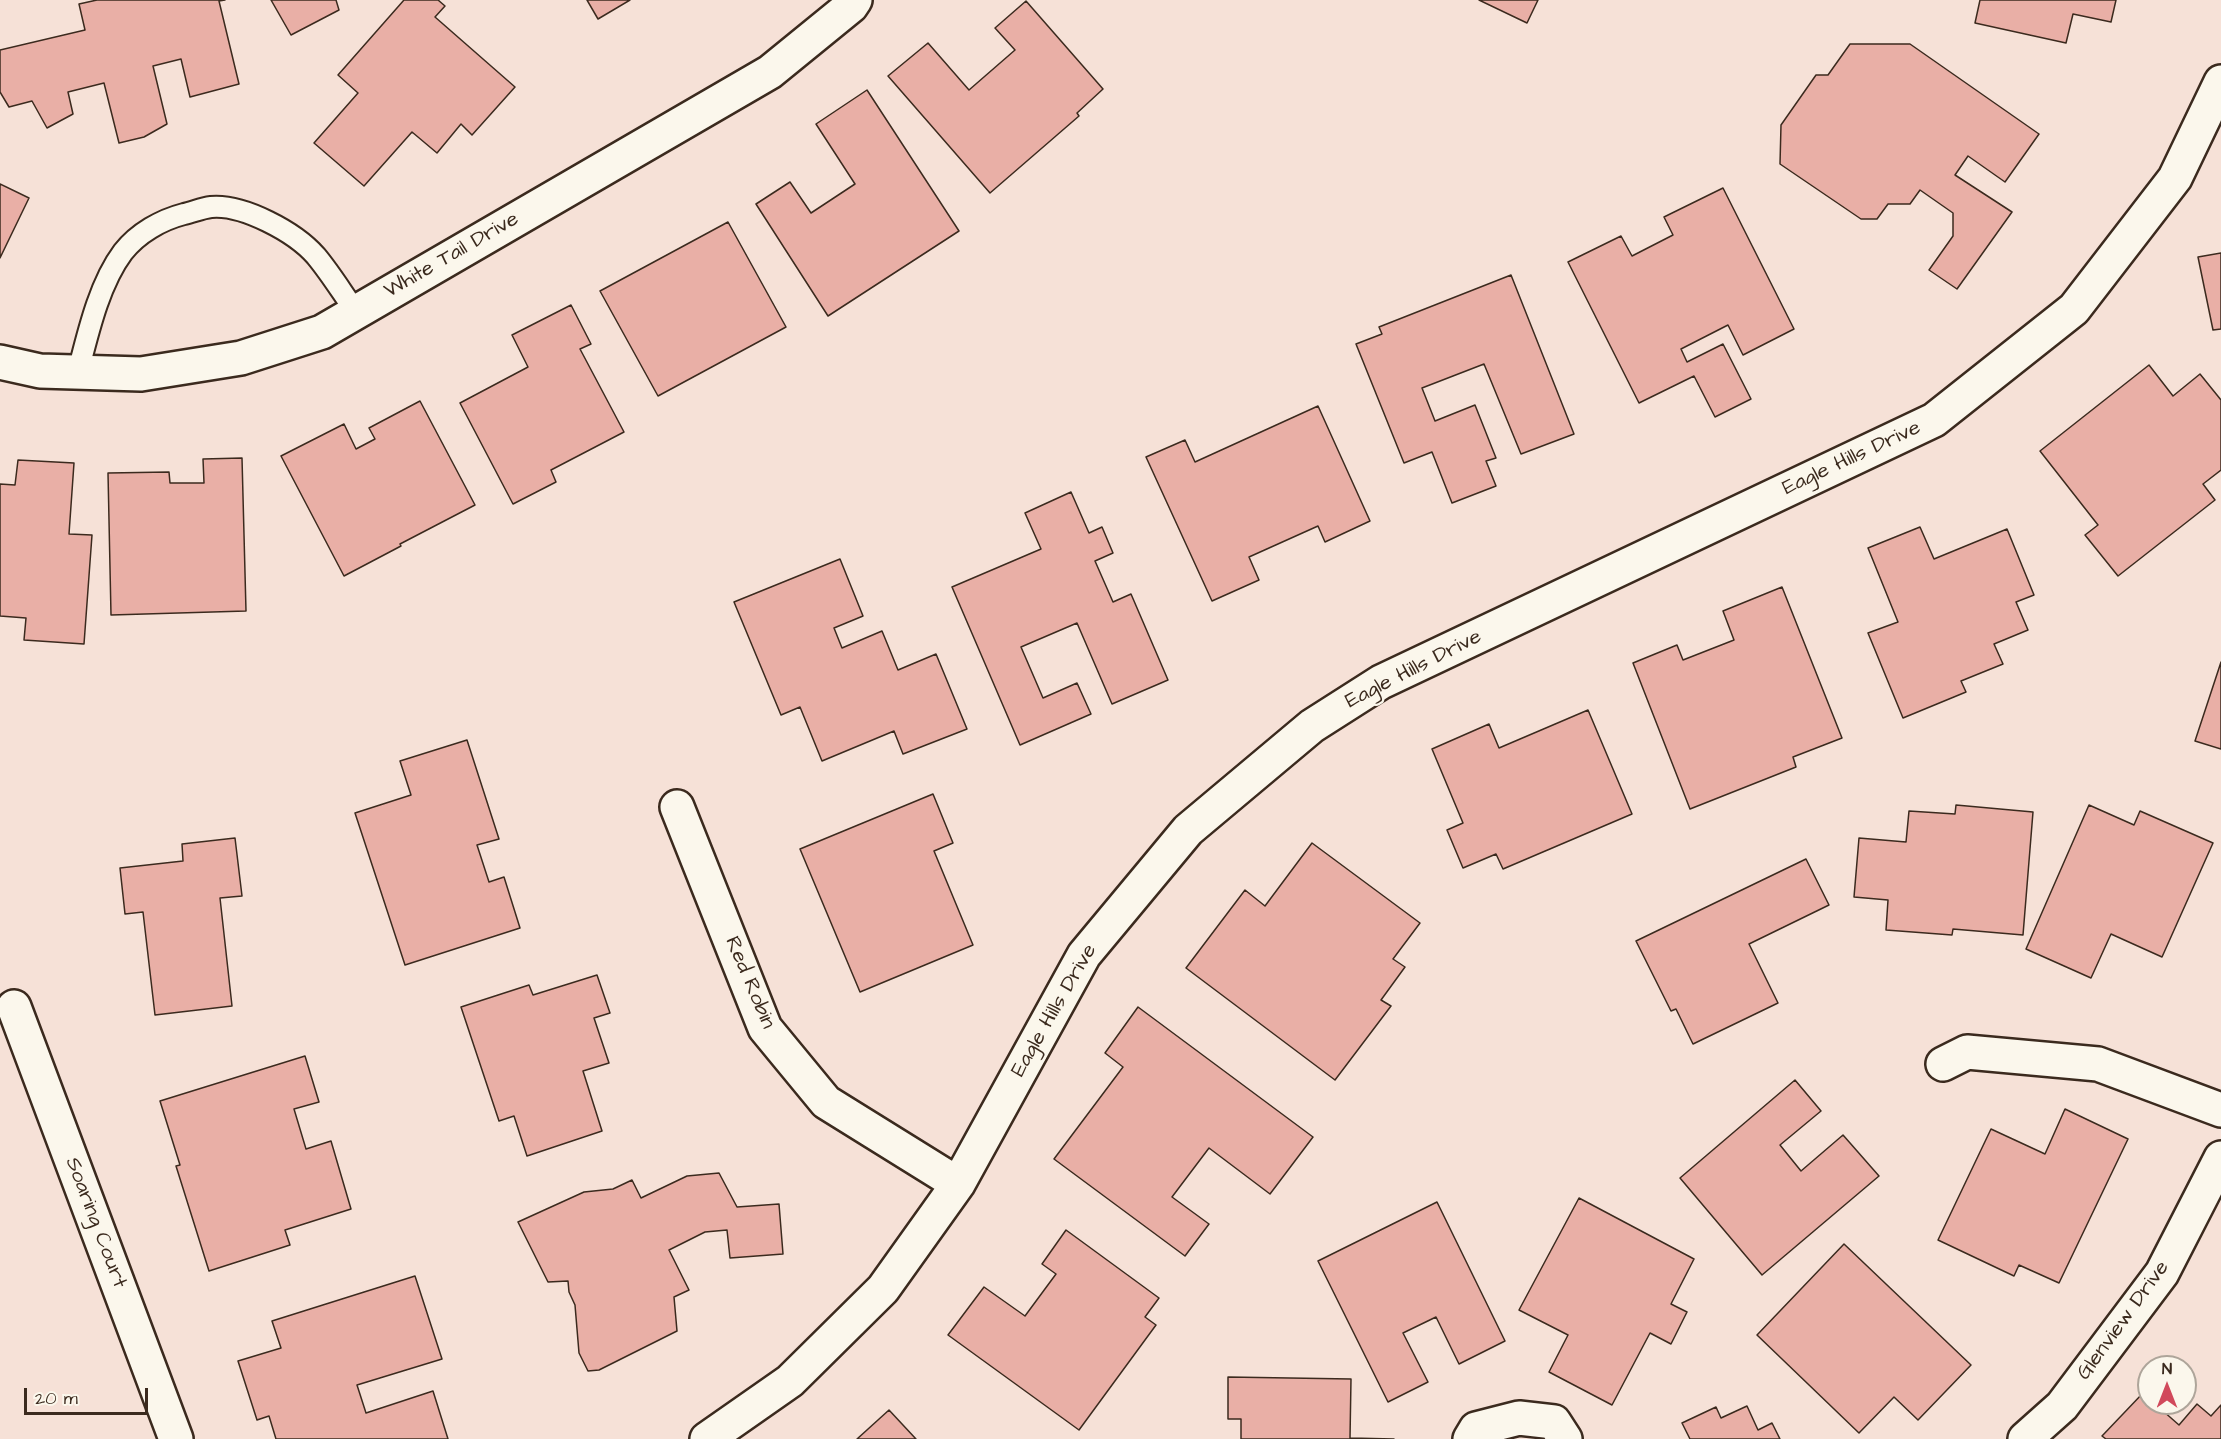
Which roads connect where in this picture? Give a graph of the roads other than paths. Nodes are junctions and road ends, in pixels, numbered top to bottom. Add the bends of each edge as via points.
1 (855, 0) edge
2 (2221, 82) edge
3 (356, 312) junction
4 (0, 362) edge
5 (78, 372) junction
6 (677, 807) dead end
7 (14, 1007) dead end
8 (1943, 1064) dead end
9 (2221, 1110) edge
10 (2221, 1158) edge
11 (958, 1184) junction
12 (176, 1439) edge
13 (707, 1439) edge
14 (1470, 1439) edge
15 (1565, 1439) edge
16 (2025, 1439) edge

1 - 3 street, White Tail Drive via 770,72
2 - 11 street, Eagle Hills Drive via 2175,178 2074,309 1934,420 1381,682 1312,726 1188,830 1084,955
3 - 5 street, White Tail Drive via 322,332 241,358 141,374
3 - 5 lane via 315,255 280,228 249,212 212,207 172,218 143,232 123,252 89,326
4 - 5 street, White Tail Drive via 40,371
6 - 11 street, Red Robin via 765,1028 826,1102
7 - 12 street, Soaring Court
8 - 9 street via 1967,1052 2098,1064
10 - 16 street, Glenview Drive via 2162,1273 2062,1406
11 - 13 street, Eagle Hills Drive via 883,1289 790,1381
14 - 15 street via 1476,1429 1519,1418 1554,1422

